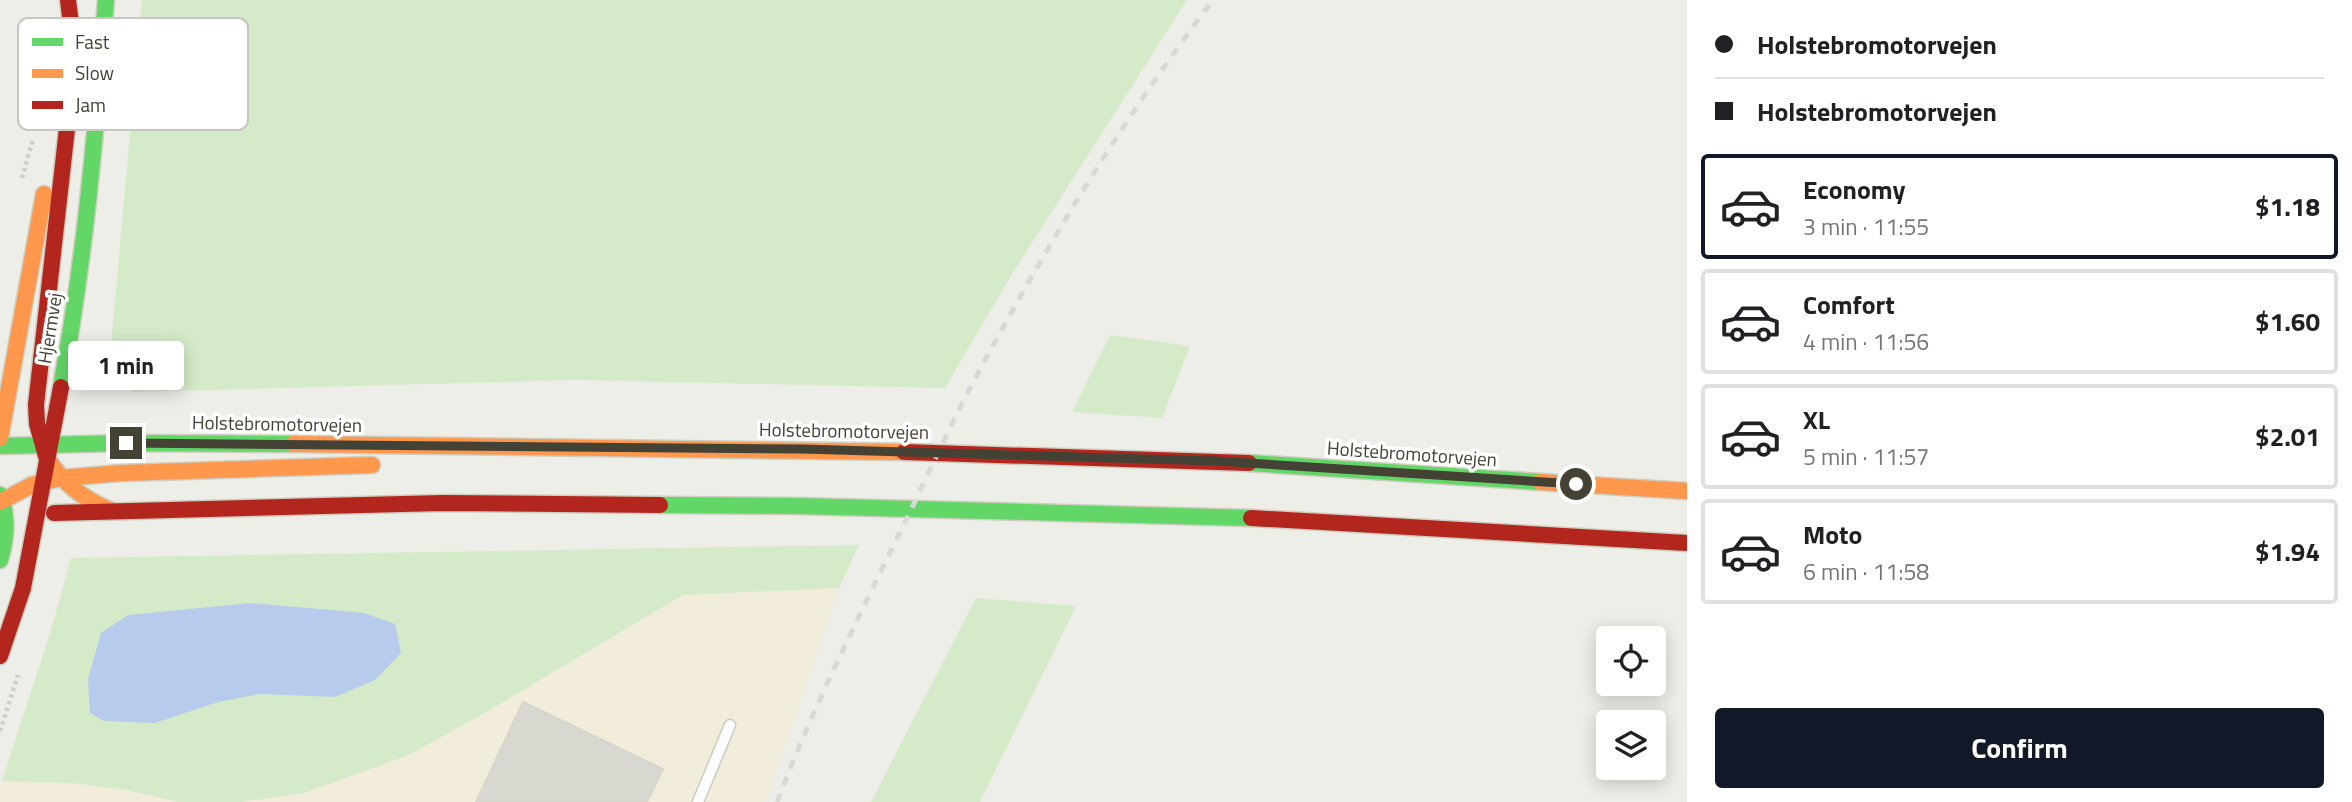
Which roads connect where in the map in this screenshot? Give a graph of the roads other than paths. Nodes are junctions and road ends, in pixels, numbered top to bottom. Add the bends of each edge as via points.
1 (68, 0) edge
2 (106, 0) edge
3 (66, 18) edge
4 (70, 18) edge
5 (105, 18) edge
6 (55, 130) edge
7 (67, 130) edge
8 (96, 130) edge
9 (0, 438) edge
10 (0, 446) edge
11 (543, 447) junction
12 (45, 450) junction
13 (28, 462) dead end
14 (448, 462) dead end
15 (382, 465) dead end
16 (52, 479) junction
17 (1687, 491) edge
18 (4, 507) edge
19 (115, 512) junction
20 (46, 513) junction
21 (1687, 543) edge
22 (0, 560) edge
23 (0, 656) edge
24 (730, 725) dead end
25 (698, 802) edge

1 - 3 main road, Hjermvej
1 - 4 main road
2 - 5 main road, Hjermvej
6 - 9 main road, Hjermvej
7 - 12 main road via 36,405 36,426
8 - 12 main road, Hjermvej via 70,338
10 - 12 main road, Holstebromotorvejen
11 - 12 main road, Holstebromotorvejen via 140,443
11 - 14 main road
11 - 17 main road, Holstebromotorvejen via 1216,461
12 - 13 main road
12 - 16 main road
15 - 16 main road
16 - 18 main road via 18,491
16 - 19 main road
16 - 20 main road
18 - 20 main road
18 - 22 main road via 7,536
19 - 20 main road
19 - 21 main road via 442,503 798,506 1214,516
20 - 23 main road
24 - 25 lane

